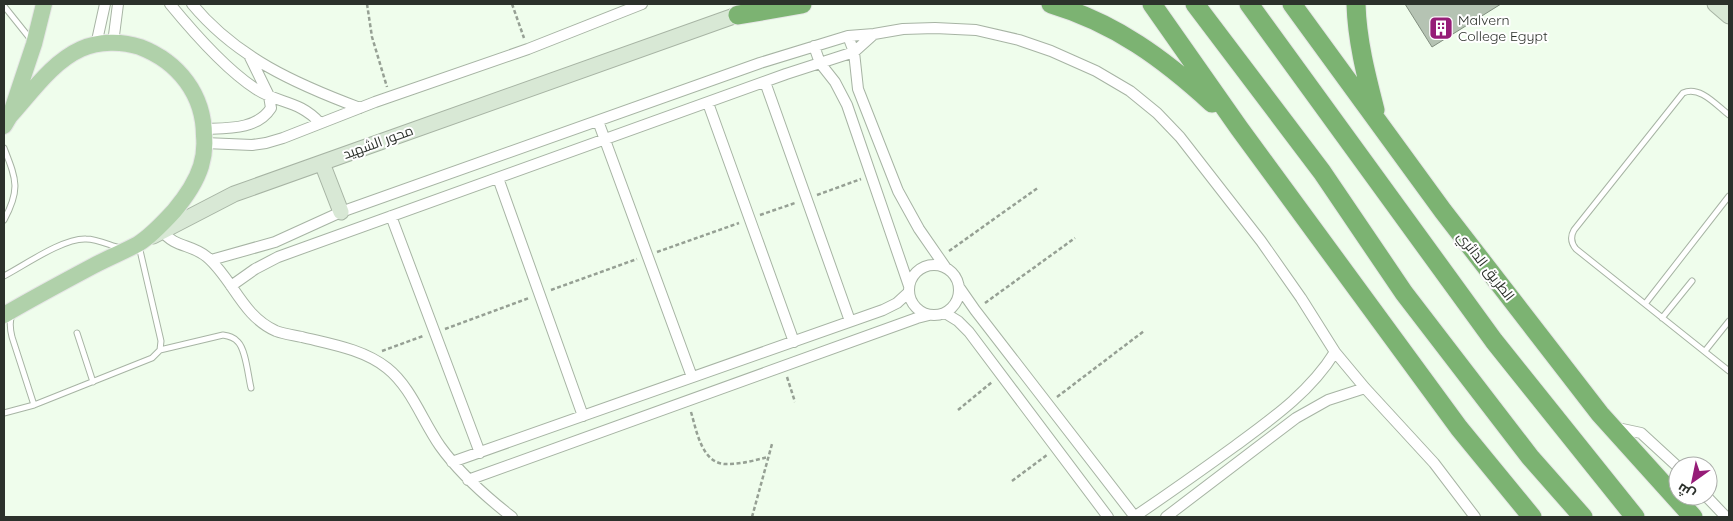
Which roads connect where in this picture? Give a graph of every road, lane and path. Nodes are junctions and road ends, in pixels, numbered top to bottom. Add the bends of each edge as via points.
1 (44, 4) edge
2 (105, 4) edge
3 (118, 4) edge
4 (170, 4) edge
5 (192, 4) edge
6 (367, 4) edge
7 (512, 4) edge
8 (642, 4) edge
9 (766, 4) edge
10 (802, 4) edge
11 (1051, 4) edge
12 (1152, 4) edge
13 (1195, 4) edge
14 (1249, 4) edge
15 (1292, 4) edge
16 (1356, 4) edge
17 (1715, 4) edge
18 (4, 6) edge
19 (738, 15) junction
20 (1729, 16) edge
21 (874, 34) junction
22 (848, 36) junction
23 (112, 42) junction
24 (34, 44) junction
25 (96, 45) junction
26 (814, 46) junction
27 (528, 49) junction
28 (854, 52) junction
29 (250, 57) junction
30 (820, 62) junction
31 (765, 82) junction
32 (269, 96) junction
33 (390, 97) junction
34 (708, 103) junction
35 (360, 108) junction
36 (1729, 116) edge
37 (7, 121) edge
38 (598, 121) junction
39 (1378, 121) junction
40 (320, 123) junction
41 (1239, 128) junction
42 (204, 136) junction
43 (604, 140) junction
44 (4, 148) edge
45 (322, 163) junction
46 (871, 176) junction
47 (498, 178) junction
48 (1039, 187) dead end
49 (1729, 196) edge
50 (806, 199) junction
51 (341, 212) junction
52 (391, 216) junction
53 (750, 219) junction
54 (4, 220) edge
55 (162, 231) junction
56 (1075, 238) dead end
57 (132, 247) junction
58 (647, 256) junction
59 (939, 258) junction
60 (211, 260) junction
61 (946, 268) junction
62 (4, 276) edge
63 (1692, 281) dead end
64 (231, 286) junction
65 (959, 287) junction
66 (909, 289) junction
67 (540, 294) junction
68 (1645, 304) junction
69 (975, 310) junction
70 (9, 312) edge
71 (945, 313) junction
72 (929, 315) junction
73 (1662, 318) junction
74 (850, 321) junction
75 (1729, 321) edge
76 (1144, 331) dead end
77 (434, 332) junction
78 (77, 333) dead end
79 (794, 342) junction
80 (160, 350) junction
81 (1704, 351) junction
82 (1335, 352) junction
83 (368, 356) junction
84 (784, 366) junction
85 (1729, 371) edge
86 (1001, 375) junction
87 (692, 378) junction
88 (92, 382) junction
89 (251, 388) dead end
90 (1365, 388) junction
91 (688, 401) junction
92 (795, 402) dead end
93 (1048, 404) junction
94 (34, 405) junction
95 (958, 410) dead end
96 (4, 413) edge
97 (584, 416) junction
98 (1611, 426) junction
99 (772, 444) dead end
100 (1056, 448) junction
101 (480, 452) junction
102 (768, 457) junction
103 (1668, 458) edge
104 (452, 462) junction
105 (468, 480) junction
106 (1012, 481) dead end
107 (1716, 506) edge
108 (512, 517) edge
109 (752, 517) edge
110 (1108, 517) edge
111 (1135, 517) edge
112 (1166, 517) edge
113 (1475, 517) edge
114 (1532, 517) edge
115 (1583, 517) edge
116 (1635, 517) edge
117 (1693, 517) edge
118 (1726, 517) edge

1 - 24 main road
2 - 25 street
3 - 23 street
4 - 32 street via 228,67
5 - 29 street
6 - 33 path via 372,37
7 - 27 path
8 - 27 street
9 - 19 street, محور الشهيد
10 - 19 highway
11 - 41 highway via 1100,22 1140,44 1186,79
12 - 41 highway
13 - 115 highway via 1322,172 1404,293 1530,457
14 - 116 highway via 1494,341
15 - 39 highway, الطريق الدائري
16 - 39 highway via 1364,69
17 - 20 street
18 - 24 lane
19 - 45 street, محور الشهيد
21 - 22 street
21 - 28 street
21 - 82 street via 935,28 976,30 1051,51 1130,91 1157,113 1186,144 1261,241
22 - 26 street
22 - 28 street
23 - 25 main road
23 - 42 main road via 151,51 177,70 196,96 202,111
24 - 37 main road
25 - 37 main road via 83,48 62,61
26 - 30 street
26 - 38 street
27 - 33 street
28 - 30 street
28 - 59 street via 858,89 898,191
29 - 32 street
29 - 35 street via 316,91
30 - 31 street
30 - 46 street via 844,99
31 - 34 street
31 - 50 street
32 - 40 street via 306,110
32 - 42 street via 271,108 259,120
33 - 35 street
34 - 43 street
34 - 53 street
35 - 40 street
36 - 68 lane via 1699,92 1682,93 1572,234 1576,249
38 - 43 street
38 - 51 street
39 - 98 highway, الطريق الدائري via 1443,211
40 - 42 street via 252,145
41 - 114 highway via 1459,428
42 - 57 main road via 201,167 185,197 164,222
43 - 47 street
43 - 58 street
44 - 54 lane via 16,187
45 - 51 street
45 - 55 street, محور الشهيد via 234,194
46 - 50 path
46 - 66 street
47 - 52 street
47 - 67 street
48 - 59 path
49 - 68 lane
50 - 53 path
50 - 74 street
51 - 60 street via 275,242
52 - 64 street via 278,257
52 - 77 street
53 - 58 path
53 - 79 street
55 - 57 street, محور الشهيد
55 - 60 street via 171,241 200,251
56 - 69 path
57 - 62 lane via 76,239
57 - 70 main road, محور الشهيد
57 - 80 lane via 161,341
58 - 67 path
58 - 87 street
59 - 61 street
60 - 64 street
61 - 65 street via 957,279
61 - 66 street via 923,267 912,278
63 - 73 lane
64 - 83 street via 251,312 277,331
65 - 69 street
65 - 71 street via 956,302
66 - 72 street via 915,307
66 - 74 street via 890,307
67 - 77 path
67 - 97 street
68 - 73 lane
69 - 93 street
70 - 94 lane via 10,328
71 - 72 street
71 - 86 street via 964,326
72 - 84 street
73 - 81 lane
74 - 79 street
75 - 81 lane
76 - 93 path
77 - 83 path
77 - 101 street
78 - 88 lane
79 - 87 street
80 - 88 lane via 152,358
80 - 89 lane via 223,334 231,337 242,349
81 - 85 lane
82 - 90 street
82 - 111 street via 1313,382 1277,415
83 - 104 street via 387,368 402,384
84 - 91 street
84 - 92 path
86 - 95 path
86 - 100 street
87 - 97 street
88 - 94 lane
90 - 112 street via 1328,400 1296,418
90 - 113 street via 1434,463
91 - 102 path via 702,447 708,456 728,465
91 - 105 street
93 - 111 street
94 - 96 lane
97 - 101 street
98 - 103 street via 1642,433
98 - 117 highway, الطريق الدائري
99 - 102 path
100 - 106 path
100 - 110 street
101 - 104 street
102 - 109 path
104 - 105 street
105 - 108 street
107 - 118 street

